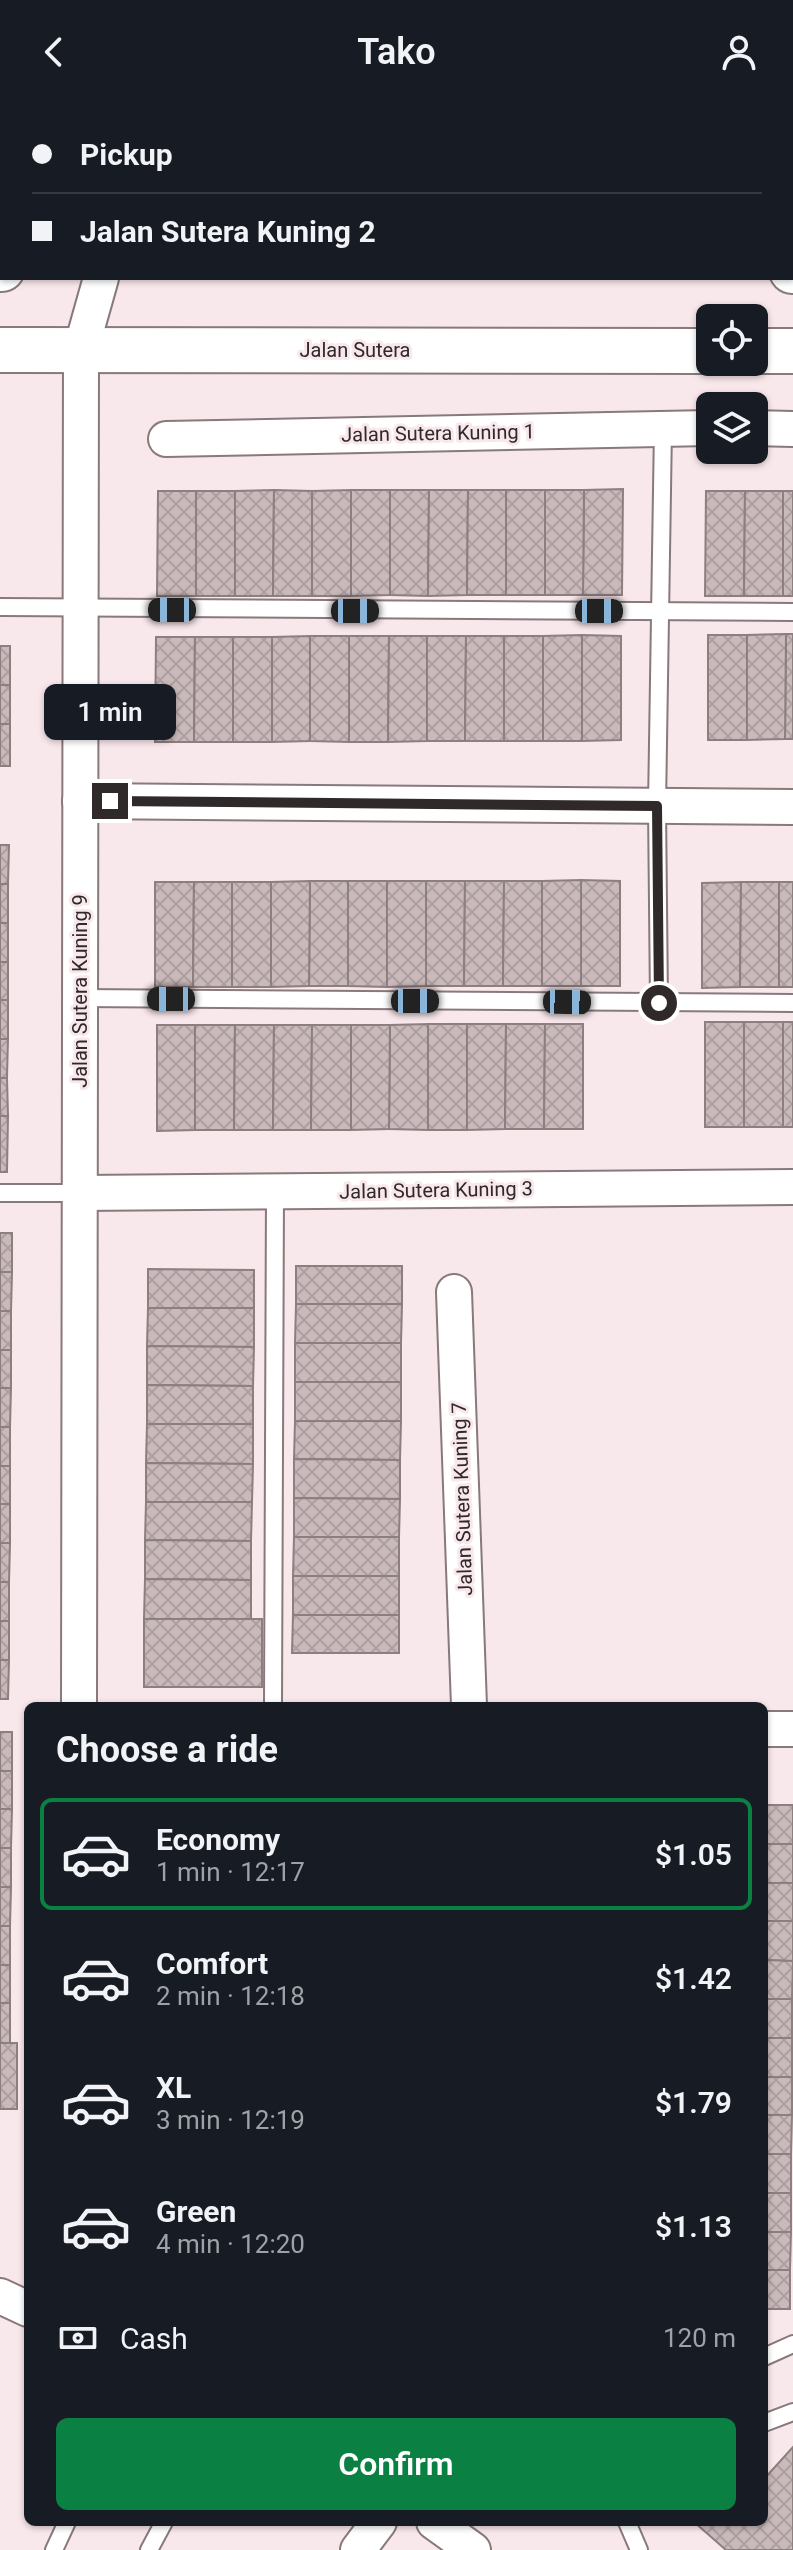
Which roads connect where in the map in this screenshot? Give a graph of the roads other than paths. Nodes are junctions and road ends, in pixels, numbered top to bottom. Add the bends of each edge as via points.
1 (100, 280) edge
2 (81, 349) junction
3 (0, 350) edge
4 (696, 351) edge
5 (768, 351) edge
6 (793, 351) edge
7 (663, 428) junction
8 (696, 428) edge
9 (768, 428) edge
10 (793, 429) edge
11 (166, 439) dead end
12 (0, 607) edge
13 (80, 610) junction
14 (660, 612) junction
15 (793, 612) edge
16 (80, 801) junction
17 (657, 806) junction
18 (793, 807) edge
19 (80, 998) junction
20 (659, 1003) junction
21 (793, 1003) edge
22 (793, 1187) edge
23 (275, 1192) junction
24 (0, 1193) edge
25 (79, 1193) junction
26 (454, 1292) dead end
27 (79, 1702) edge
28 (273, 1702) edge
29 (469, 1702) edge
30 (768, 1729) edge
31 (793, 1729) edge
32 (0, 2296) edge
33 (24, 2307) edge
34 (793, 2344) edge
35 (768, 2355) edge
36 (793, 2412) edge
37 (768, 2421) edge
38 (65, 2526) edge
39 (162, 2526) edge
40 (376, 2526) edge
41 (440, 2526) edge
42 (629, 2526) edge
43 (54, 2550) edge
44 (149, 2550) edge
45 (358, 2550) edge
46 (473, 2550) edge
47 (639, 2550) edge

1 - 2 street, Jalan Sutera Kuning 9
2 - 3 street, Jalan Sutera
2 - 4 street, Jalan Sutera
2 - 13 street, Jalan Sutera Kuning 9
5 - 6 street
7 - 8 street, Jalan Sutera Kuning 1
7 - 11 street, Jalan Sutera Kuning 1
7 - 14 lane
9 - 10 street
12 - 13 lane
13 - 14 lane
13 - 16 street, Jalan Sutera Kuning 9
14 - 15 lane
14 - 17 lane
16 - 17 street
16 - 19 street, Jalan Sutera Kuning 9
17 - 18 street
17 - 20 lane
19 - 20 lane
19 - 25 street, Jalan Sutera Kuning 9
20 - 21 lane
22 - 23 street, Jalan Sutera Kuning 3
23 - 25 street, Jalan Sutera Kuning 3
23 - 28 lane
24 - 25 lane
25 - 27 street, Jalan Sutera Kuning 9
26 - 29 street, Jalan Sutera Kuning 7
30 - 31 street
32 - 33 street
34 - 35 lane
36 - 37 lane
38 - 43 lane
39 - 44 lane
40 - 45 street
41 - 46 street
42 - 47 lane

